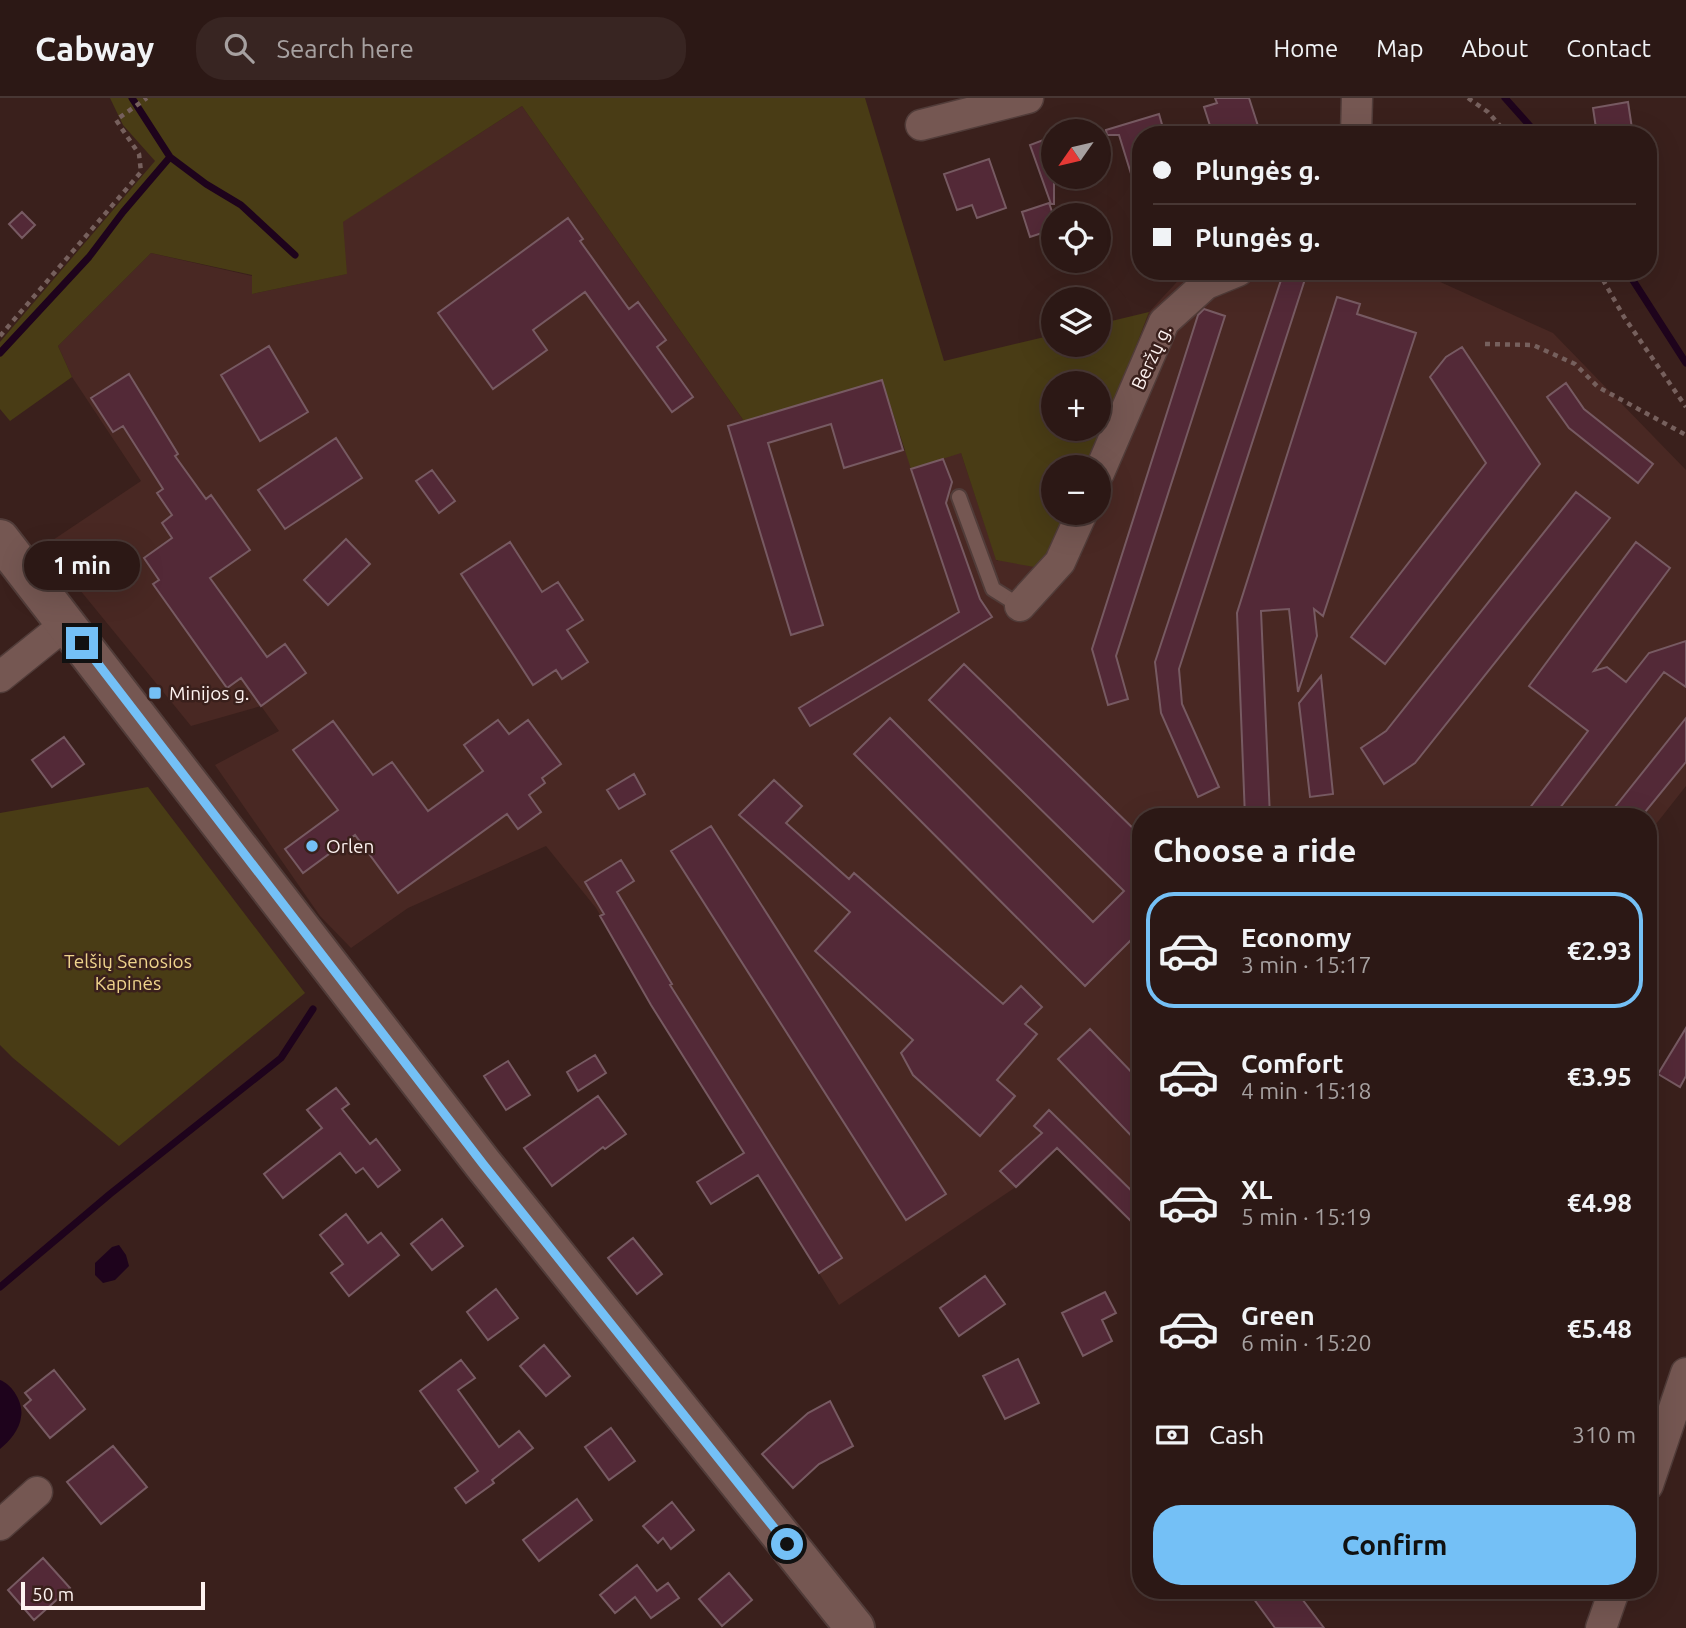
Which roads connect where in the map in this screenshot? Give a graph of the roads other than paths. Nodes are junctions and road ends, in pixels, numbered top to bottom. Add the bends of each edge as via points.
1 (1027, 98) edge
2 (1357, 98) edge
3 (921, 125) dead end
4 (1356, 126) edge
5 (1216, 280) edge
6 (1107, 455) edge
7 (959, 497) dead end
8 (1077, 525) edge
9 (0, 539) edge
10 (1020, 606) joint
11 (66, 624) junction
12 (0, 677) edge
13 (1686, 1373) edge
14 (1657, 1458) edge
15 (37, 1492) dead end
16 (0, 1525) edge
17 (1611, 1599) edge
18 (855, 1628) edge
19 (1601, 1628) edge

1 - 3 street
2 - 4 street
5 - 6 street, Beržų g. via 1164,322
7 - 10 lane via 993,589
8 - 10 street via 1060,562
9 - 11 main road
11 - 12 street
11 - 18 main road via 483,1164
13 - 14 street
15 - 16 street
17 - 19 street

